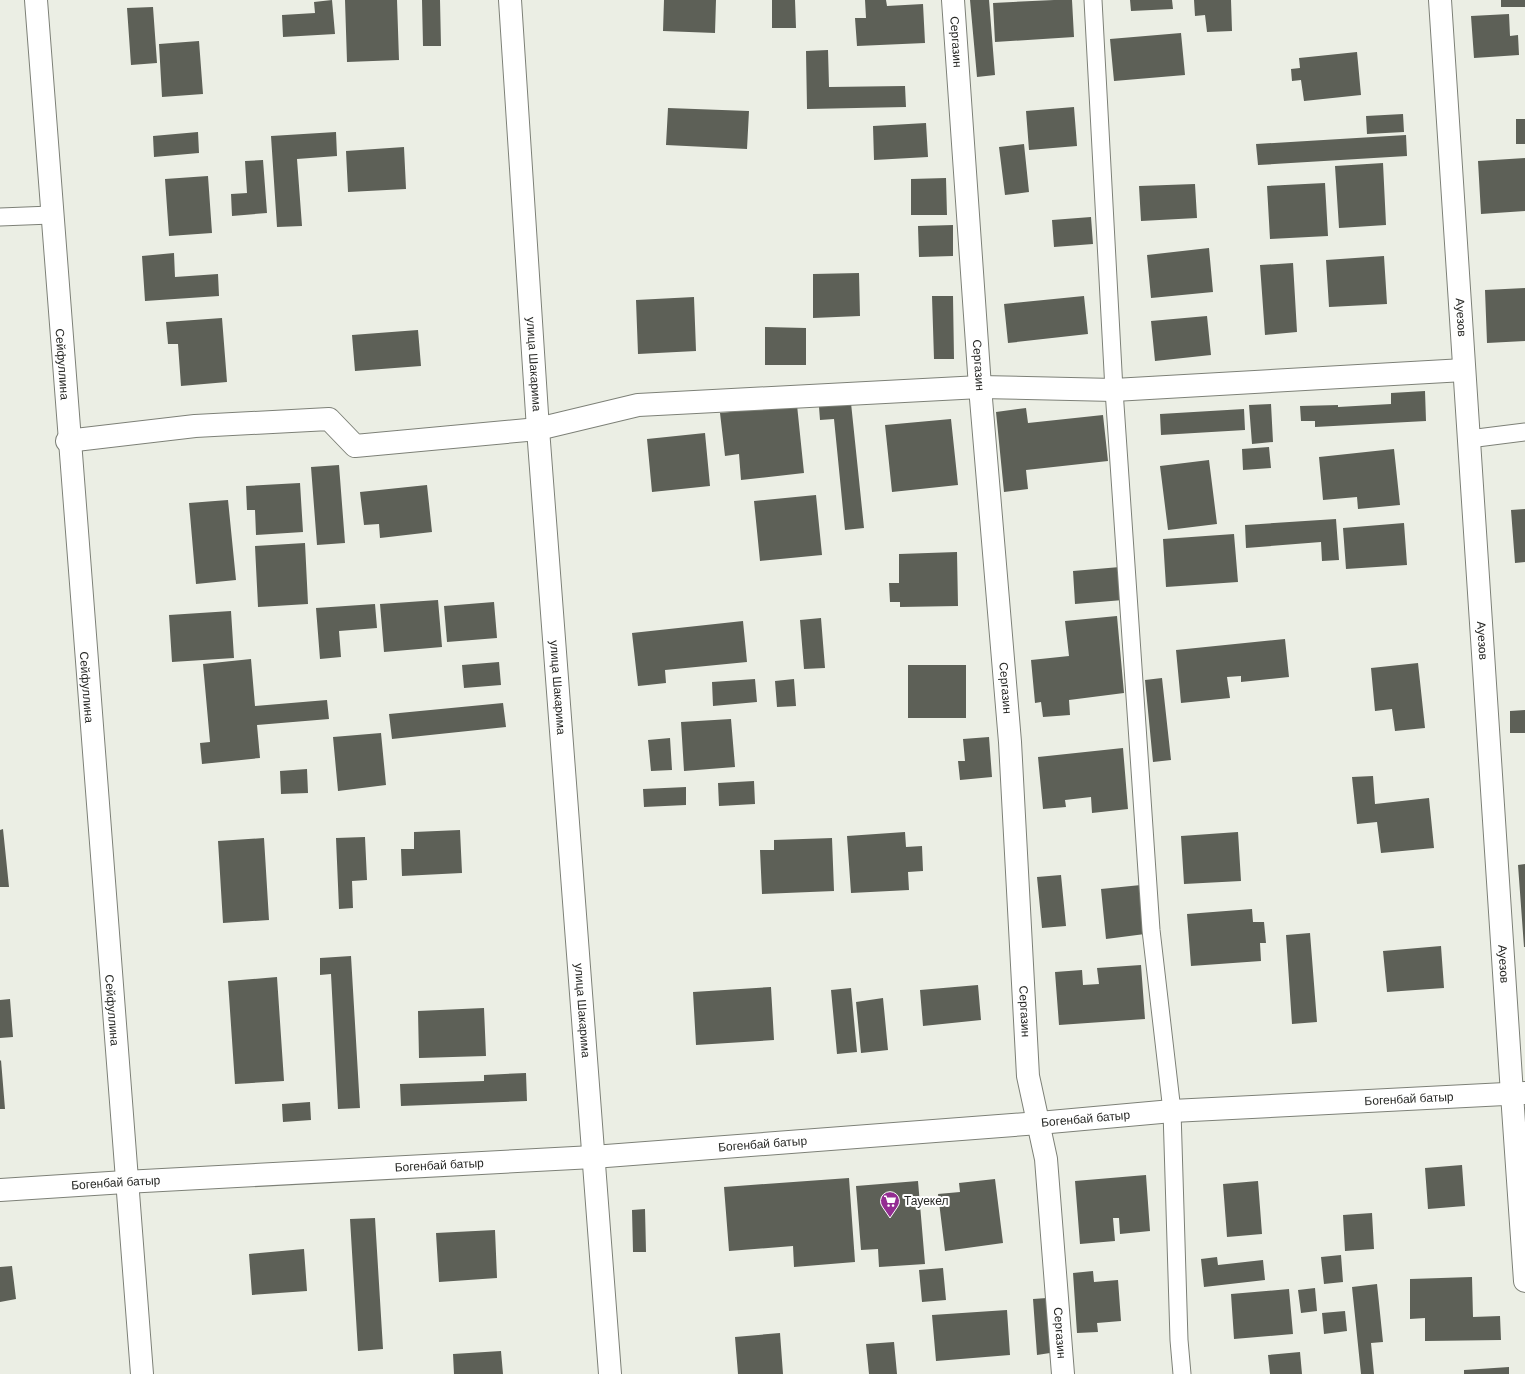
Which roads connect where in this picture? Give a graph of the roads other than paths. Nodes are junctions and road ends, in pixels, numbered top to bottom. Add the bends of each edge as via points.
1 (36, 0) edge
2 (510, 0) edge
3 (953, 0) edge
4 (1093, 0) edge
5 (1440, 0) edge
6 (51, 215) junction
7 (0, 217) edge
8 (1464, 370) junction
9 (980, 387) junction
10 (1114, 390) junction
11 (538, 429) junction
12 (1525, 432) edge
13 (1469, 439) junction
14 (67, 441) junction
15 (1518, 1094) edge
16 (1172, 1110) junction
17 (1039, 1123) junction
18 (593, 1157) junction
19 (125, 1182) junction
20 (0, 1190) edge
21 (1525, 1281) edge
22 (142, 1374) edge
23 (610, 1374) edge
24 (1063, 1374) edge
25 (1182, 1374) edge

1 - 6 street, Сейфуллина
2 - 11 street, улица Шакарима
3 - 9 street, Сергазин
4 - 10 lane
5 - 8 street, Ауезов
6 - 7 lane
6 - 14 street, Сейфуллина
8 - 10 street
8 - 13 street, Ауезов
9 - 10 street
9 - 11 street via 638,405
9 - 17 street, Сергазин via 1010,742 1028,1076
10 - 16 lane via 1151,930
11 - 14 street via 355,446 329,419 195,426
11 - 18 street, улица Шакарима
12 - 13 lane
13 - 15 street, Ауезов
14 - 19 street, Сейфуллина
15 - 16 street, Богенбай батыр
15 - 21 street, Ауезов
16 - 17 street, Богенбай батыр
16 - 25 lane
17 - 18 street, Богенбай батыр
17 - 24 street, Сергазин via 1046,1159
18 - 19 street, Богенбай батыр
18 - 23 street, улица Шакарима
19 - 20 street, Богенбай батыр
19 - 22 street, Сейфуллина

